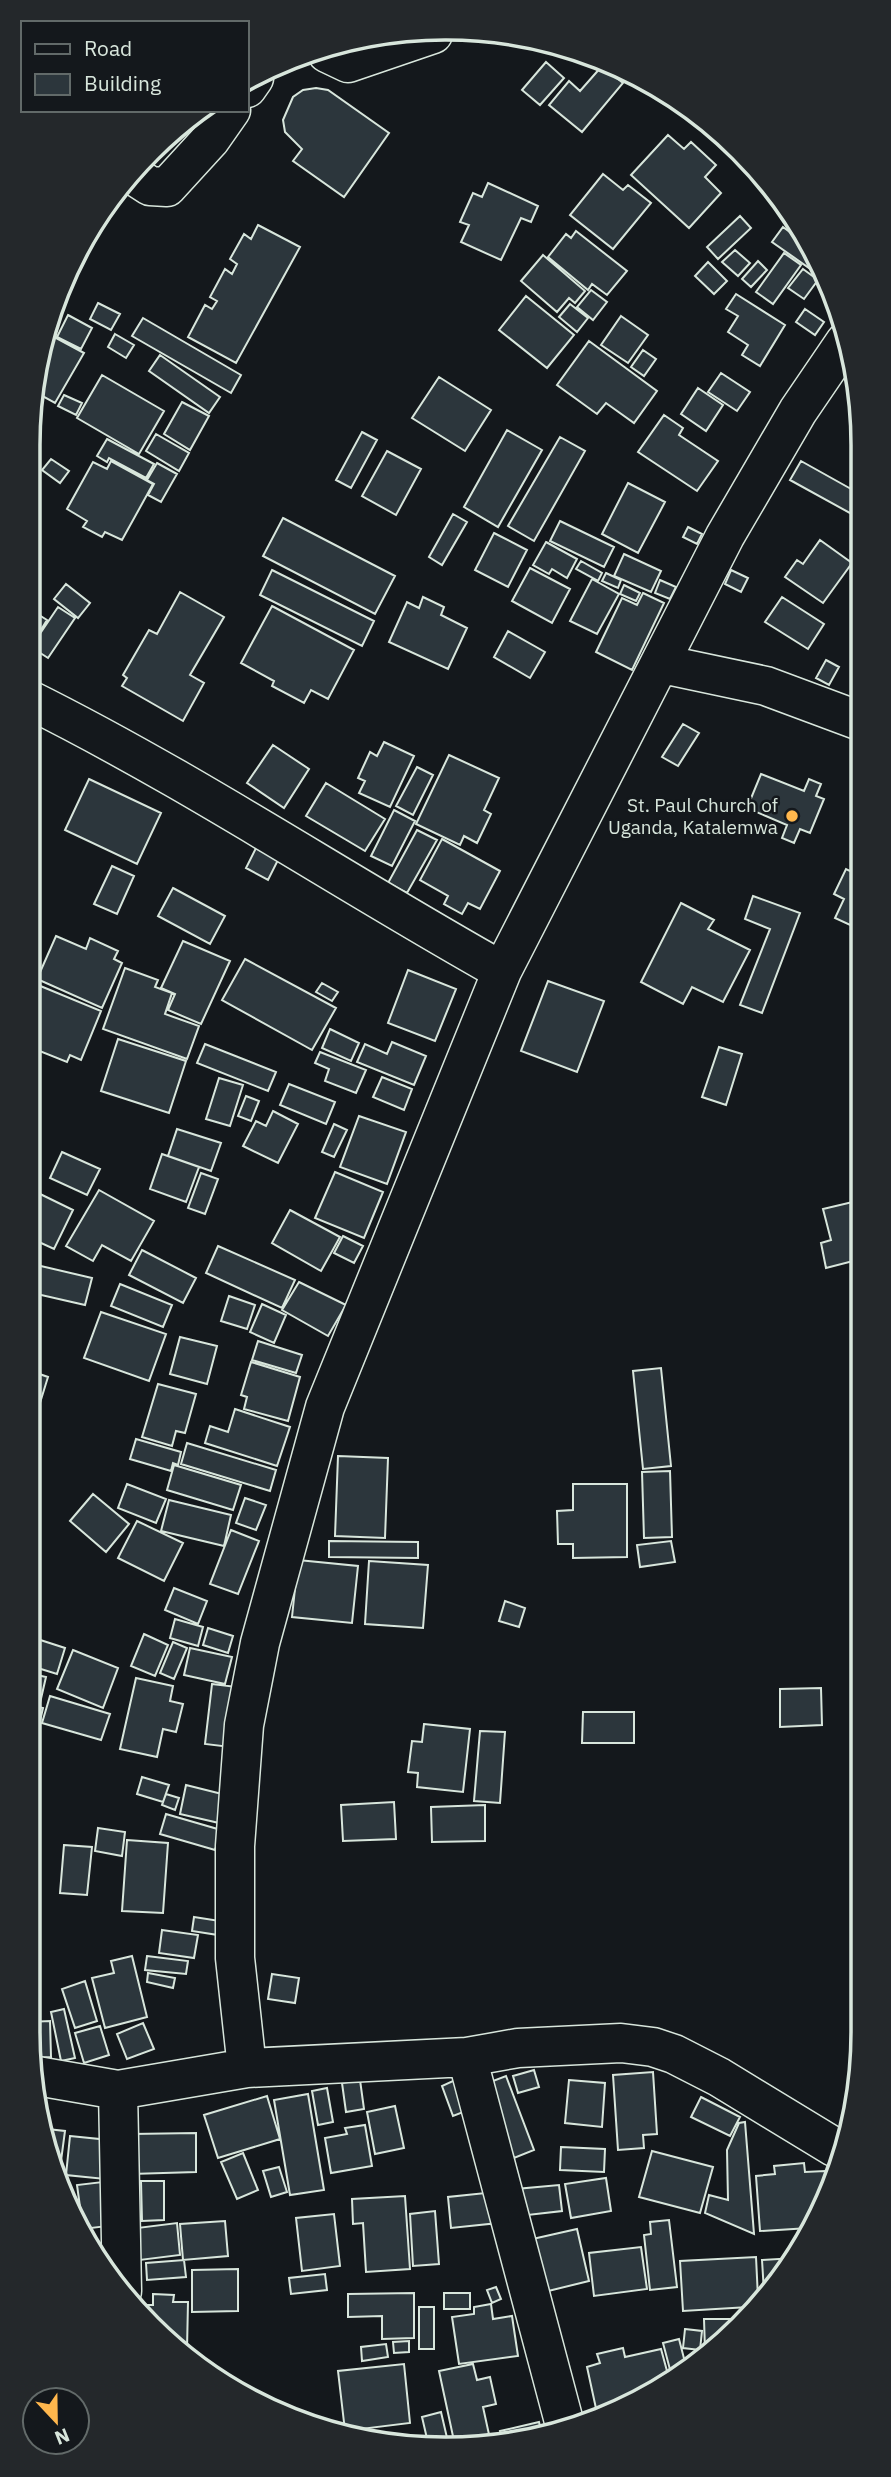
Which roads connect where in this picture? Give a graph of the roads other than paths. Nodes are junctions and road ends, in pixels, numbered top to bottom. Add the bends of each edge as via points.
1 (409, 42) edge
2 (334, 56) edge
3 (230, 112) edge
4 (140, 179) edge
5 (839, 350) edge
6 (662, 664) junction
7 (40, 705) edge
8 (851, 718) edge
9 (502, 971) junction
10 (467, 2057) junction
11 (247, 2068) junction
12 (43, 2077) edge
13 (118, 2090) junction
14 (833, 2150) edge
15 (122, 2275) edge
16 (563, 2419) edge

1 - 2 street via 348,63
3 - 4 street via 167,187 150,186
5 - 6 street via 725,536
6 - 8 street via 766,686
6 - 9 street
7 - 9 street via 124,746
9 - 11 street via 325,1407 260,1643 244,1725 235,1846 235,1958
10 - 11 street
10 - 14 street via 543,2046 621,2043 653,2047 719,2077
10 - 16 street
11 - 13 street
12 - 13 street
13 - 15 street

